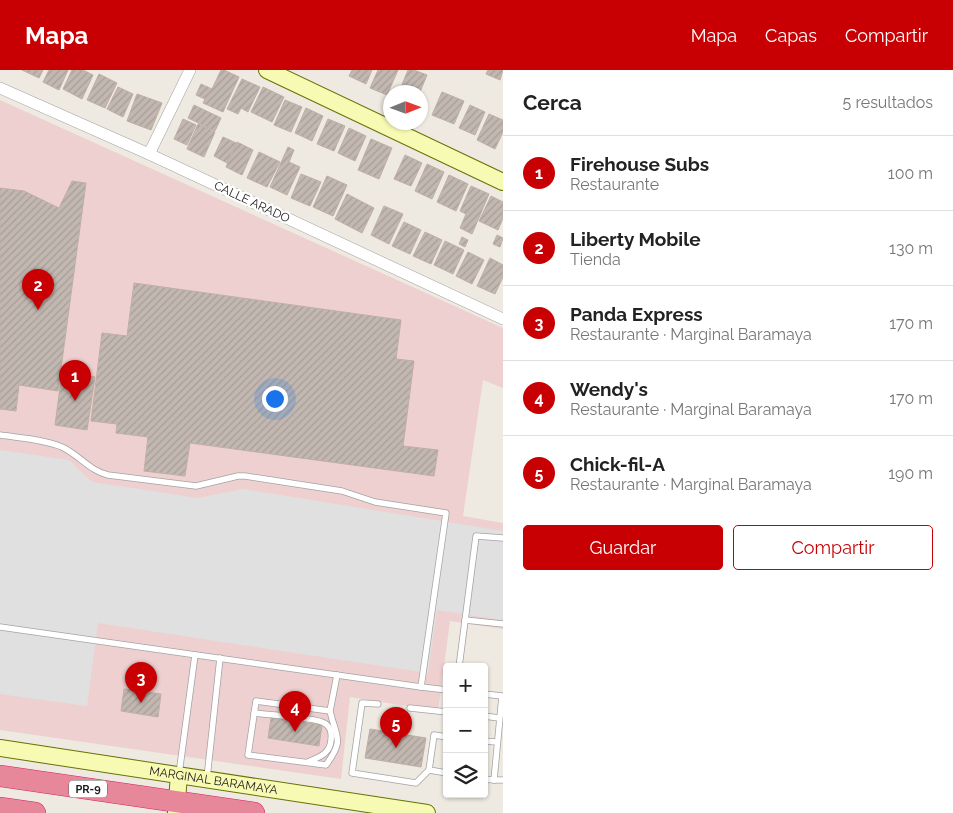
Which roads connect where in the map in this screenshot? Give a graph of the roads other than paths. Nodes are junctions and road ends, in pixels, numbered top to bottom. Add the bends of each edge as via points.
1 (190, 70) edge
2 (267, 70) edge
3 (0, 88) edge
4 (149, 154) junction
5 (503, 182) edge
6 (503, 319) edge
7 (0, 435) edge
8 (503, 538) edge
9 (465, 620) junction
10 (503, 624) edge
11 (0, 627) edge
12 (195, 655) junction
13 (220, 658) junction
14 (460, 663) edge
15 (337, 675) junction
16 (421, 687) junction
17 (443, 690) edge
18 (488, 694) edge
19 (502, 696) edge
20 (378, 704) dead end
21 (410, 708) dead end
22 (330, 712) junction
23 (443, 712) edge
24 (254, 713) junction
25 (488, 717) edge
26 (499, 718) junction
27 (500, 731) edge
28 (443, 736) edge
29 (488, 741) edge
30 (497, 742) junction
31 (0, 748) edge
32 (308, 762) junction
33 (429, 770) junction
34 (443, 772) edge
35 (179, 775) junction
36 (0, 776) edge
37 (207, 779) junction
38 (488, 779) edge
39 (494, 780) junction
40 (503, 780) edge
41 (176, 807) edge
42 (0, 808) edge
43 (204, 809) edge
44 (35, 813) edge
45 (254, 813) edge
46 (426, 813) edge

1 - 4 street
2 - 5 street
3 - 4 street, CALLE ARADO
4 - 6 street, CALLE ARADO
7 - 16 lane via 52,443 74,454 99,473 108,475 196,486 245,476 342,491 375,502 446,513
8 - 9 lane via 476,536
9 - 10 lane
9 - 14 lane
11 - 12 lane
12 - 13 lane
12 - 35 lane
13 - 15 lane
13 - 37 lane
15 - 16 lane
15 - 22 lane
16 - 17 lane
18 - 19 lane
19 - 26 lane
20 - 33 lane via 362,703 352,773 416,783
21 - 23 lane
22 - 24 lane via 256,701
22 - 32 lane via 339,739 332,756 326,764
24 - 32 lane via 248,755
24 - 32 lane via 318,721 328,726 330,748
25 - 26 lane
26 - 27 lane
27 - 30 lane
28 - 33 lane via 434,735
29 - 30 lane
30 - 39 lane
31 - 35 street, MARGINAL BARAMAYA
33 - 34 lane
35 - 37 street, MARGINAL BARAMAYA
35 - 41 street
36 - 41 highway, PR-9
37 - 43 street
37 - 46 street, MARGINAL BARAMAYA
38 - 39 lane
39 - 40 lane
41 - 43 highway, PR-9
42 - 44 highway
43 - 45 highway, PR-9

